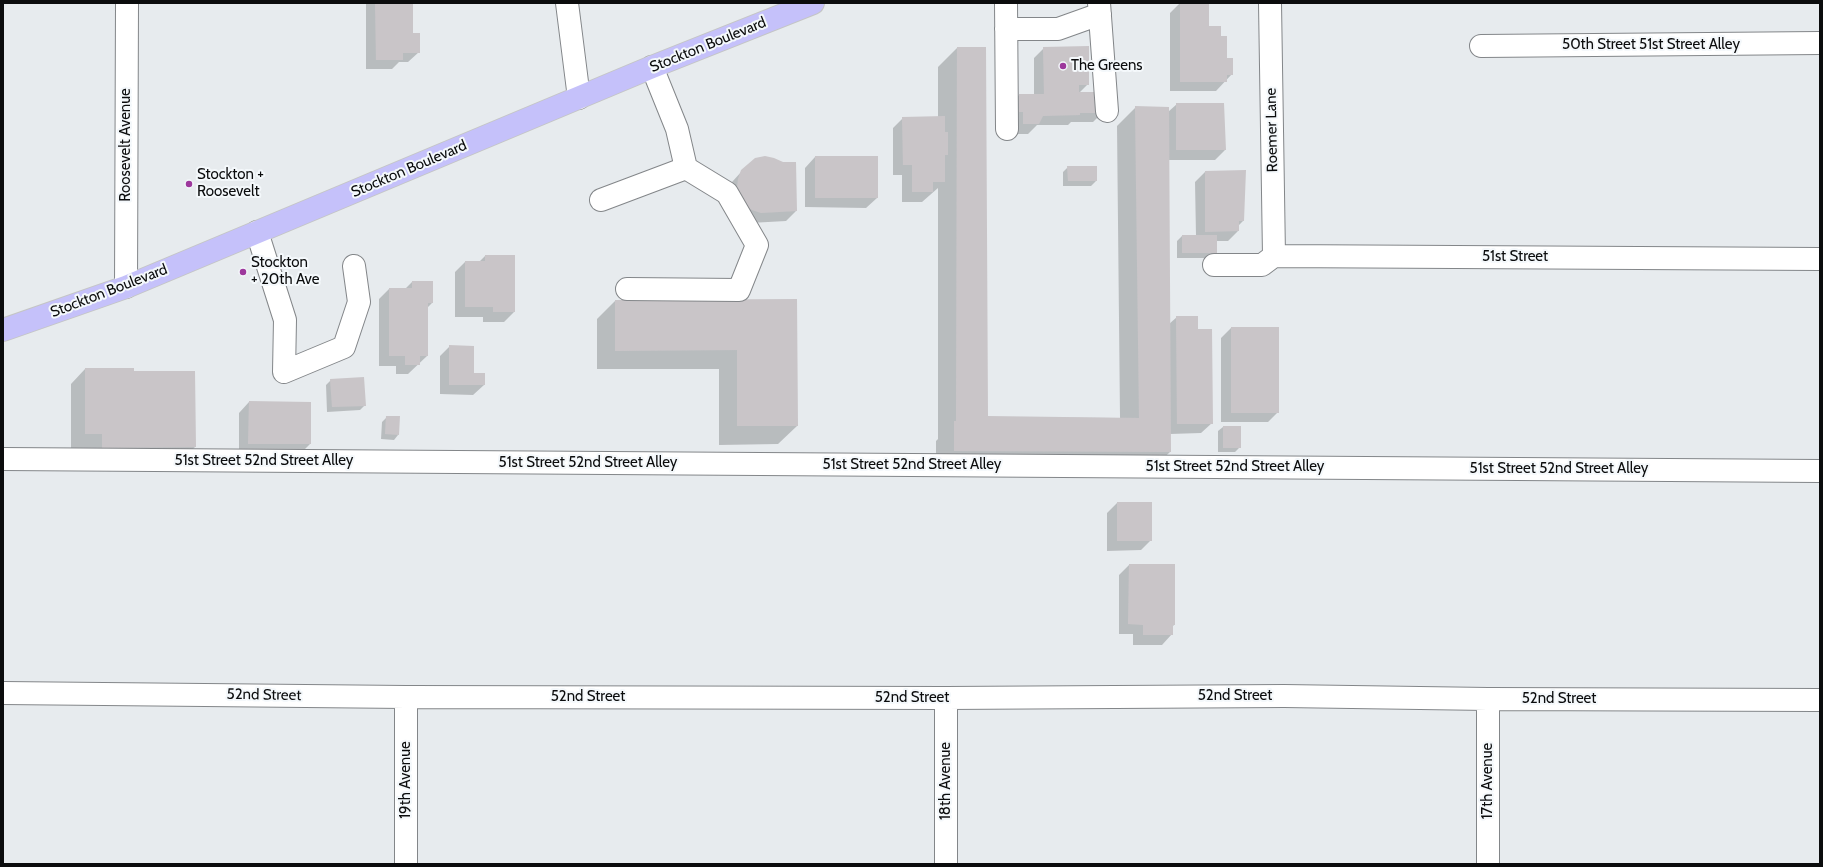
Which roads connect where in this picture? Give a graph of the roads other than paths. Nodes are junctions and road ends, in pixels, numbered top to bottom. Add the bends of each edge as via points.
1 (126, 3) edge
2 (567, 3) edge
3 (812, 3) edge
4 (1006, 3) edge
5 (1270, 3) edge
6 (1100, 8) edge
7 (1006, 30) junction
8 (1820, 43) edge
9 (1481, 46) dead end
10 (652, 68) junction
11 (579, 98) junction
12 (1107, 111) dead end
13 (1008, 129) dead end
14 (686, 168) junction
15 (601, 200) dead end
16 (257, 232) junction
17 (1274, 256) junction
18 (1820, 259) edge
19 (1214, 265) dead end
20 (354, 266) dead end
21 (126, 287) junction
22 (627, 289) dead end
23 (3, 330) edge
24 (3, 459) edge
25 (1820, 471) edge
26 (3, 693) edge
27 (406, 697) junction
28 (946, 698) junction
29 (1488, 699) junction
30 (1820, 700) edge
31 (406, 864) edge
32 (946, 864) edge
33 (1488, 864) edge

1 - 21 street, Roosevelt Avenue
2 - 11 street
3 - 10 main road, Stockton Boulevard
4 - 7 street
5 - 17 street, Roemer Lane
6 - 7 street via 1058,30
6 - 12 street
7 - 13 street
8 - 9 street, 50th Street 51st Street Alley
10 - 11 main road, Stockton Boulevard
10 - 14 street via 676,129
11 - 16 main road, Stockton Boulevard
14 - 15 street
14 - 22 street via 727,193 757,245 740,290
16 - 20 street via 285,320 284,372 344,347 359,302
16 - 21 main road, Stockton Boulevard
17 - 18 street, 51st Street
17 - 19 street, 51st Street via 1262,265
21 - 23 main road, Stockton Boulevard
24 - 25 street, 51st Street 52nd Street Alley
26 - 27 street, 52nd Street
27 - 28 street, 52nd Street
27 - 31 street, 19th Avenue
28 - 29 street, 52nd Street via 1284,696
28 - 32 street, 18th Avenue
29 - 30 street, 52nd Street
29 - 33 street, 17th Avenue

